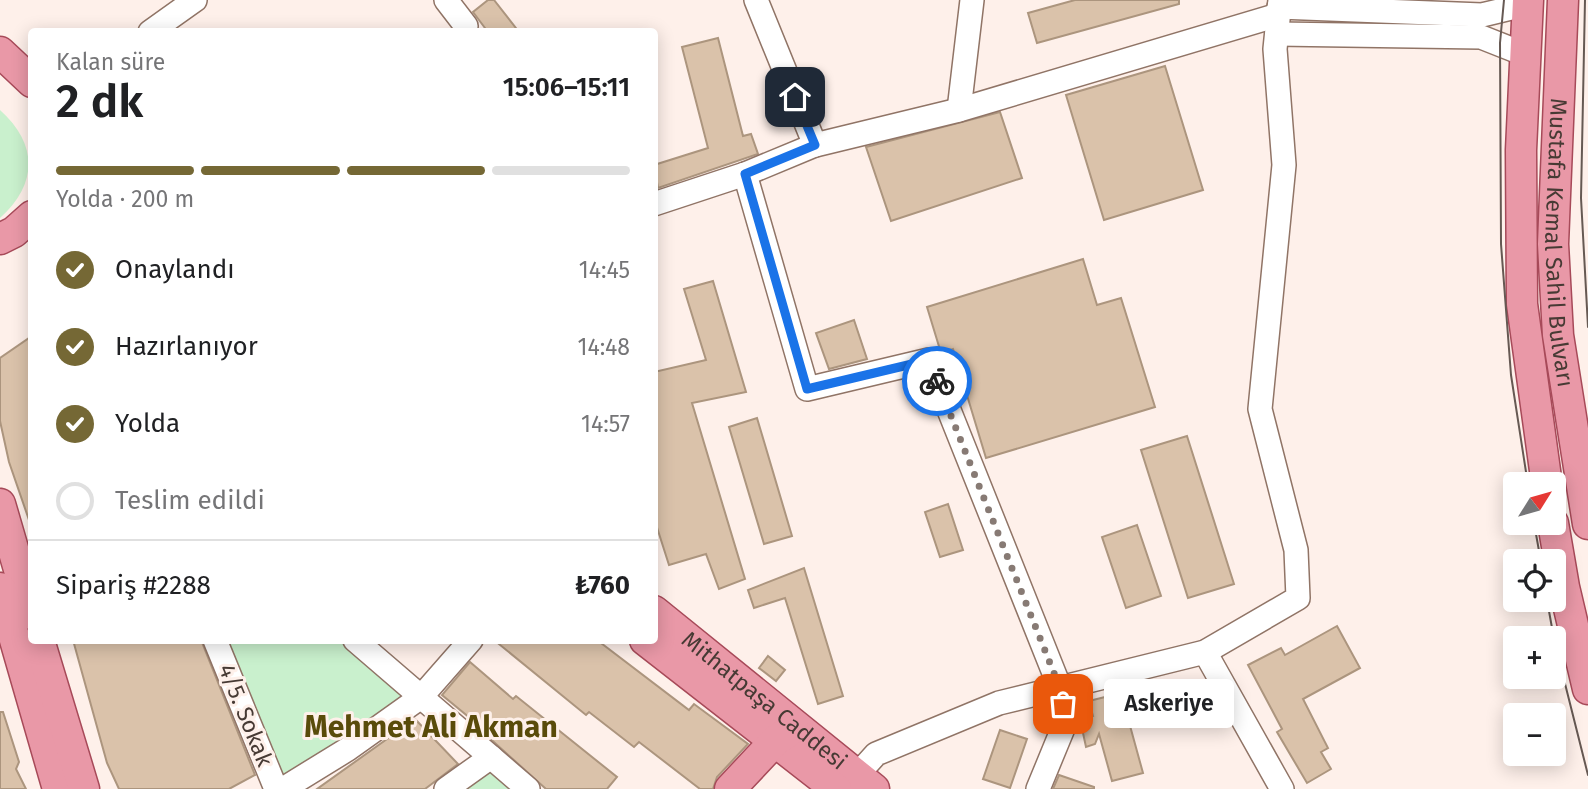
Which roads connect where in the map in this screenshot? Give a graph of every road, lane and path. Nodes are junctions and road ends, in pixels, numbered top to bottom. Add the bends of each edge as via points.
1 (196, 0) edge
2 (446, 0) edge
3 (756, 0) edge
4 (972, 0) edge
5 (1563, 0) edge
6 (1528, 2) edge
7 (1278, 14) edge
8 (466, 26) dead end
9 (156, 28) edge
10 (172, 28) edge
11 (0, 52) edge
12 (1524, 54) junction
13 (0, 67) edge
14 (28, 79) edge
15 (28, 81) edge
16 (959, 110) junction
17 (815, 145) junction
18 (745, 174) junction
19 (658, 203) edge
20 (1545, 472) edge
21 (0, 504) edge
22 (1588, 524) edge
23 (1555, 536) edge
24 (16, 571) edge
25 (28, 603) edge
26 (658, 615) edge
27 (28, 633) edge
28 (30, 644) edge
29 (40, 644) edge
30 (217, 644) edge
31 (360, 644) edge
32 (467, 644) edge
33 (651, 644) edge
34 (1205, 652) junction
35 (1060, 688) junction
36 (1588, 689) edge
37 (421, 697) junction
38 (786, 739) junction
39 (491, 757) junction
40 (850, 785) edge
41 (58, 789) edge
42 (84, 789) edge
43 (276, 789) edge
44 (283, 789) edge
45 (446, 789) edge
46 (528, 789) edge
47 (730, 789) edge
48 (756, 789) edge
49 (1038, 789) edge
50 (1282, 789) edge

1 - 9 street
1 - 10 street
2 - 8 street
3 - 17 street
4 - 16 street
5 - 22 main road, Mustafa Kemal Sahil Bulvarı via 1553,244 1559,335
6 - 7 street via 1482,15
6 - 12 main road, Mustafa Kemal Sahil Bulvarı
7 - 12 street via 1481,37
7 - 16 street
7 - 34 street via 1284,165 1260,409 1296,550 1298,598
11 - 14 main road
12 - 20 main road, Mustafa Kemal Sahil Bulvarı via 1522,304
13 - 15 main road
16 - 17 street
17 - 18 street
18 - 19 street
18 - 35 street via 807,389 929,360
21 - 24 main road
23 - 36 main road
24 - 25 main road
24 - 27 main road
26 - 38 main road, Mithatpaşa Caddesi
28 - 41 main road
29 - 42 main road
30 - 43 street, 4/5. Sokak
31 - 37 street
32 - 37 street
33 - 38 main road, Mithatpaşa Caddesi
34 - 35 street
34 - 50 street
35 - 40 street via 999,703 876,754
35 - 49 street via 1066,721
37 - 39 street
37 - 44 street
38 - 40 main road, Mithatpaşa Caddesi
38 - 47 main road
38 - 48 main road
39 - 45 street
39 - 46 street

